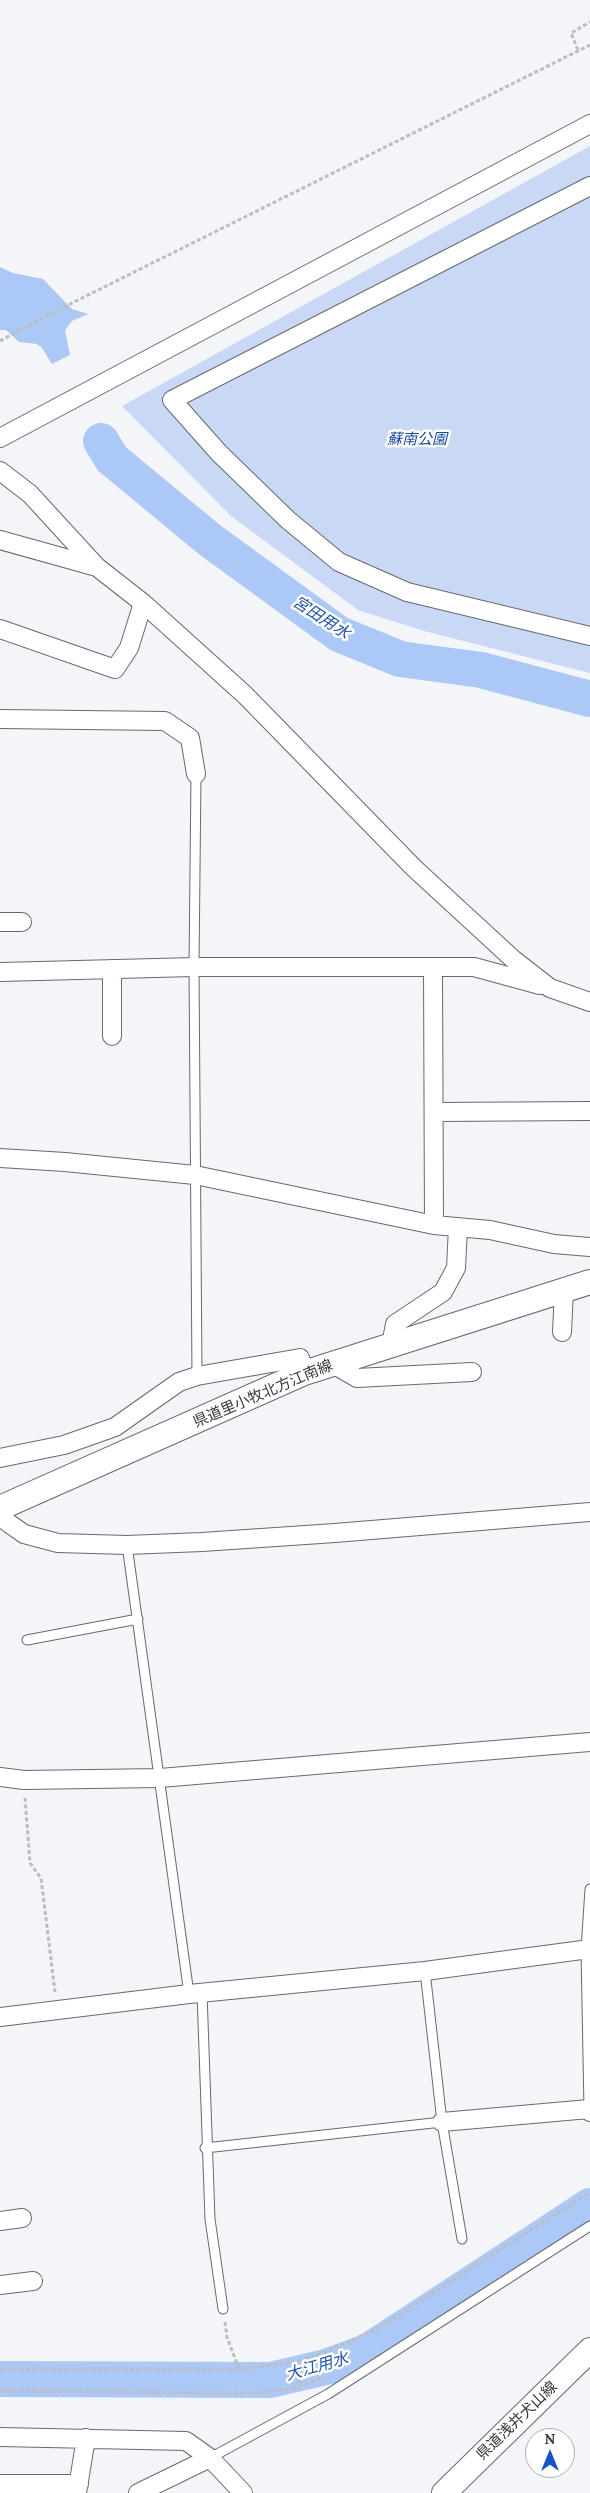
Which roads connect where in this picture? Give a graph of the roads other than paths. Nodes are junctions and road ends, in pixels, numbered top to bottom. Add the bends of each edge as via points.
1 (590, 124) edge
2 (590, 186) edge
3 (0, 438) edge
4 (0, 471) edge
5 (0, 540) edge
6 (97, 567) junction
7 (143, 604) junction
8 (0, 629) edge
9 (590, 636) edge
10 (0, 719) edge
11 (196, 774) joint
12 (0, 922) edge
13 (22, 922) dead end
14 (194, 967) junction
15 (434, 967) junction
16 (112, 969) junction
17 (0, 972) edge
18 (550, 988) junction
19 (590, 1002) edge
20 (112, 1036) dead end
21 (590, 1111) edge
22 (435, 1112) junction
23 (0, 1158) edge
24 (195, 1175) junction
25 (434, 1224) junction
26 (458, 1227) junction
27 (586, 1245) edge
28 (590, 1282) edge
29 (564, 1290) junction
30 (562, 1332) dead end
31 (391, 1345) junction
32 (333, 1364) junction
33 (472, 1372) dead end
34 (304, 1373) junction
35 (197, 1376) junction
36 (0, 1458) edge
37 (0, 1508) edge
38 (590, 1512) edge
39 (0, 1517) edge
40 (127, 1545) junction
41 (138, 1619) junction
42 (27, 1640) dead end
43 (590, 1742) edge
44 (0, 1777) edge
45 (160, 1778) junction
46 (590, 1889) edge
47 (588, 1950) edge
48 (425, 1971) junction
49 (195, 1993) junction
50 (0, 2017) edge
51 (590, 2103) edge
52 (442, 2122) junction
53 (205, 2148) junction
54 (22, 2218) dead end
55 (0, 2221) edge
56 (590, 2226) edge
57 (462, 2239) dead end
58 (33, 2280) dead end
59 (0, 2285) edge
60 (223, 2309) road end
61 (588, 2357) edge
62 (0, 2437) edge
63 (86, 2438) junction
64 (210, 2458) junction
65 (0, 2484) edge
66 (78, 2488) edge
67 (138, 2493) edge
68 (242, 2493) edge
69 (444, 2493) edge

1 - 3 street
2 - 9 street via 172,400 226,460 288,520 339,562 407,592
4 - 6 street via 30,494
5 - 6 street
6 - 7 street
7 - 8 street via 129,648 115,669
7 - 18 street via 245,695 414,868 514,960
10 - 11 street via 165,721 190,738
11 - 14 lane
12 - 13 street
14 - 15 street
14 - 16 street
14 - 24 lane
15 - 18 street via 474,966
15 - 22 street
16 - 17 street
16 - 20 street
18 - 19 street
21 - 22 street
22 - 25 street
23 - 24 street
24 - 25 street
24 - 35 lane
25 - 26 street
26 - 27 street
26 - 31 street via 456,1268 442,1292 395,1324
28 - 29 main road, 県道里小牧北方江南線
29 - 30 street
29 - 31 main road, 県道里小牧北方江南線
31 - 32 main road, 県道里小牧北方江南線
32 - 33 street via 357,1378
32 - 34 main road, 県道里小牧北方江南線
34 - 35 street via 300,1358
34 - 37 main road, 県道里小牧北方江南線
35 - 36 street via 179,1382 115,1427 64,1445
38 - 40 street via 268,1538
39 - 40 street via 24,1534 58,1543
40 - 41 lane
41 - 42 lane
41 - 45 lane
43 - 45 street
44 - 45 street via 24,1780
45 - 49 lane
46 - 47 lane
47 - 48 street
47 - 51 lane
48 - 49 street
48 - 52 lane
49 - 50 street
49 - 53 lane
51 - 52 street
52 - 53 lane
52 - 57 lane
53 - 60 lane via 210,2219
54 - 55 street
56 - 64 lane via 328,2394
58 - 59 street
61 - 69 main road, 県道浅井犬山線
62 - 63 street
63 - 64 street via 186,2441
63 - 66 street
64 - 67 street
64 - 68 street
65 - 66 street

